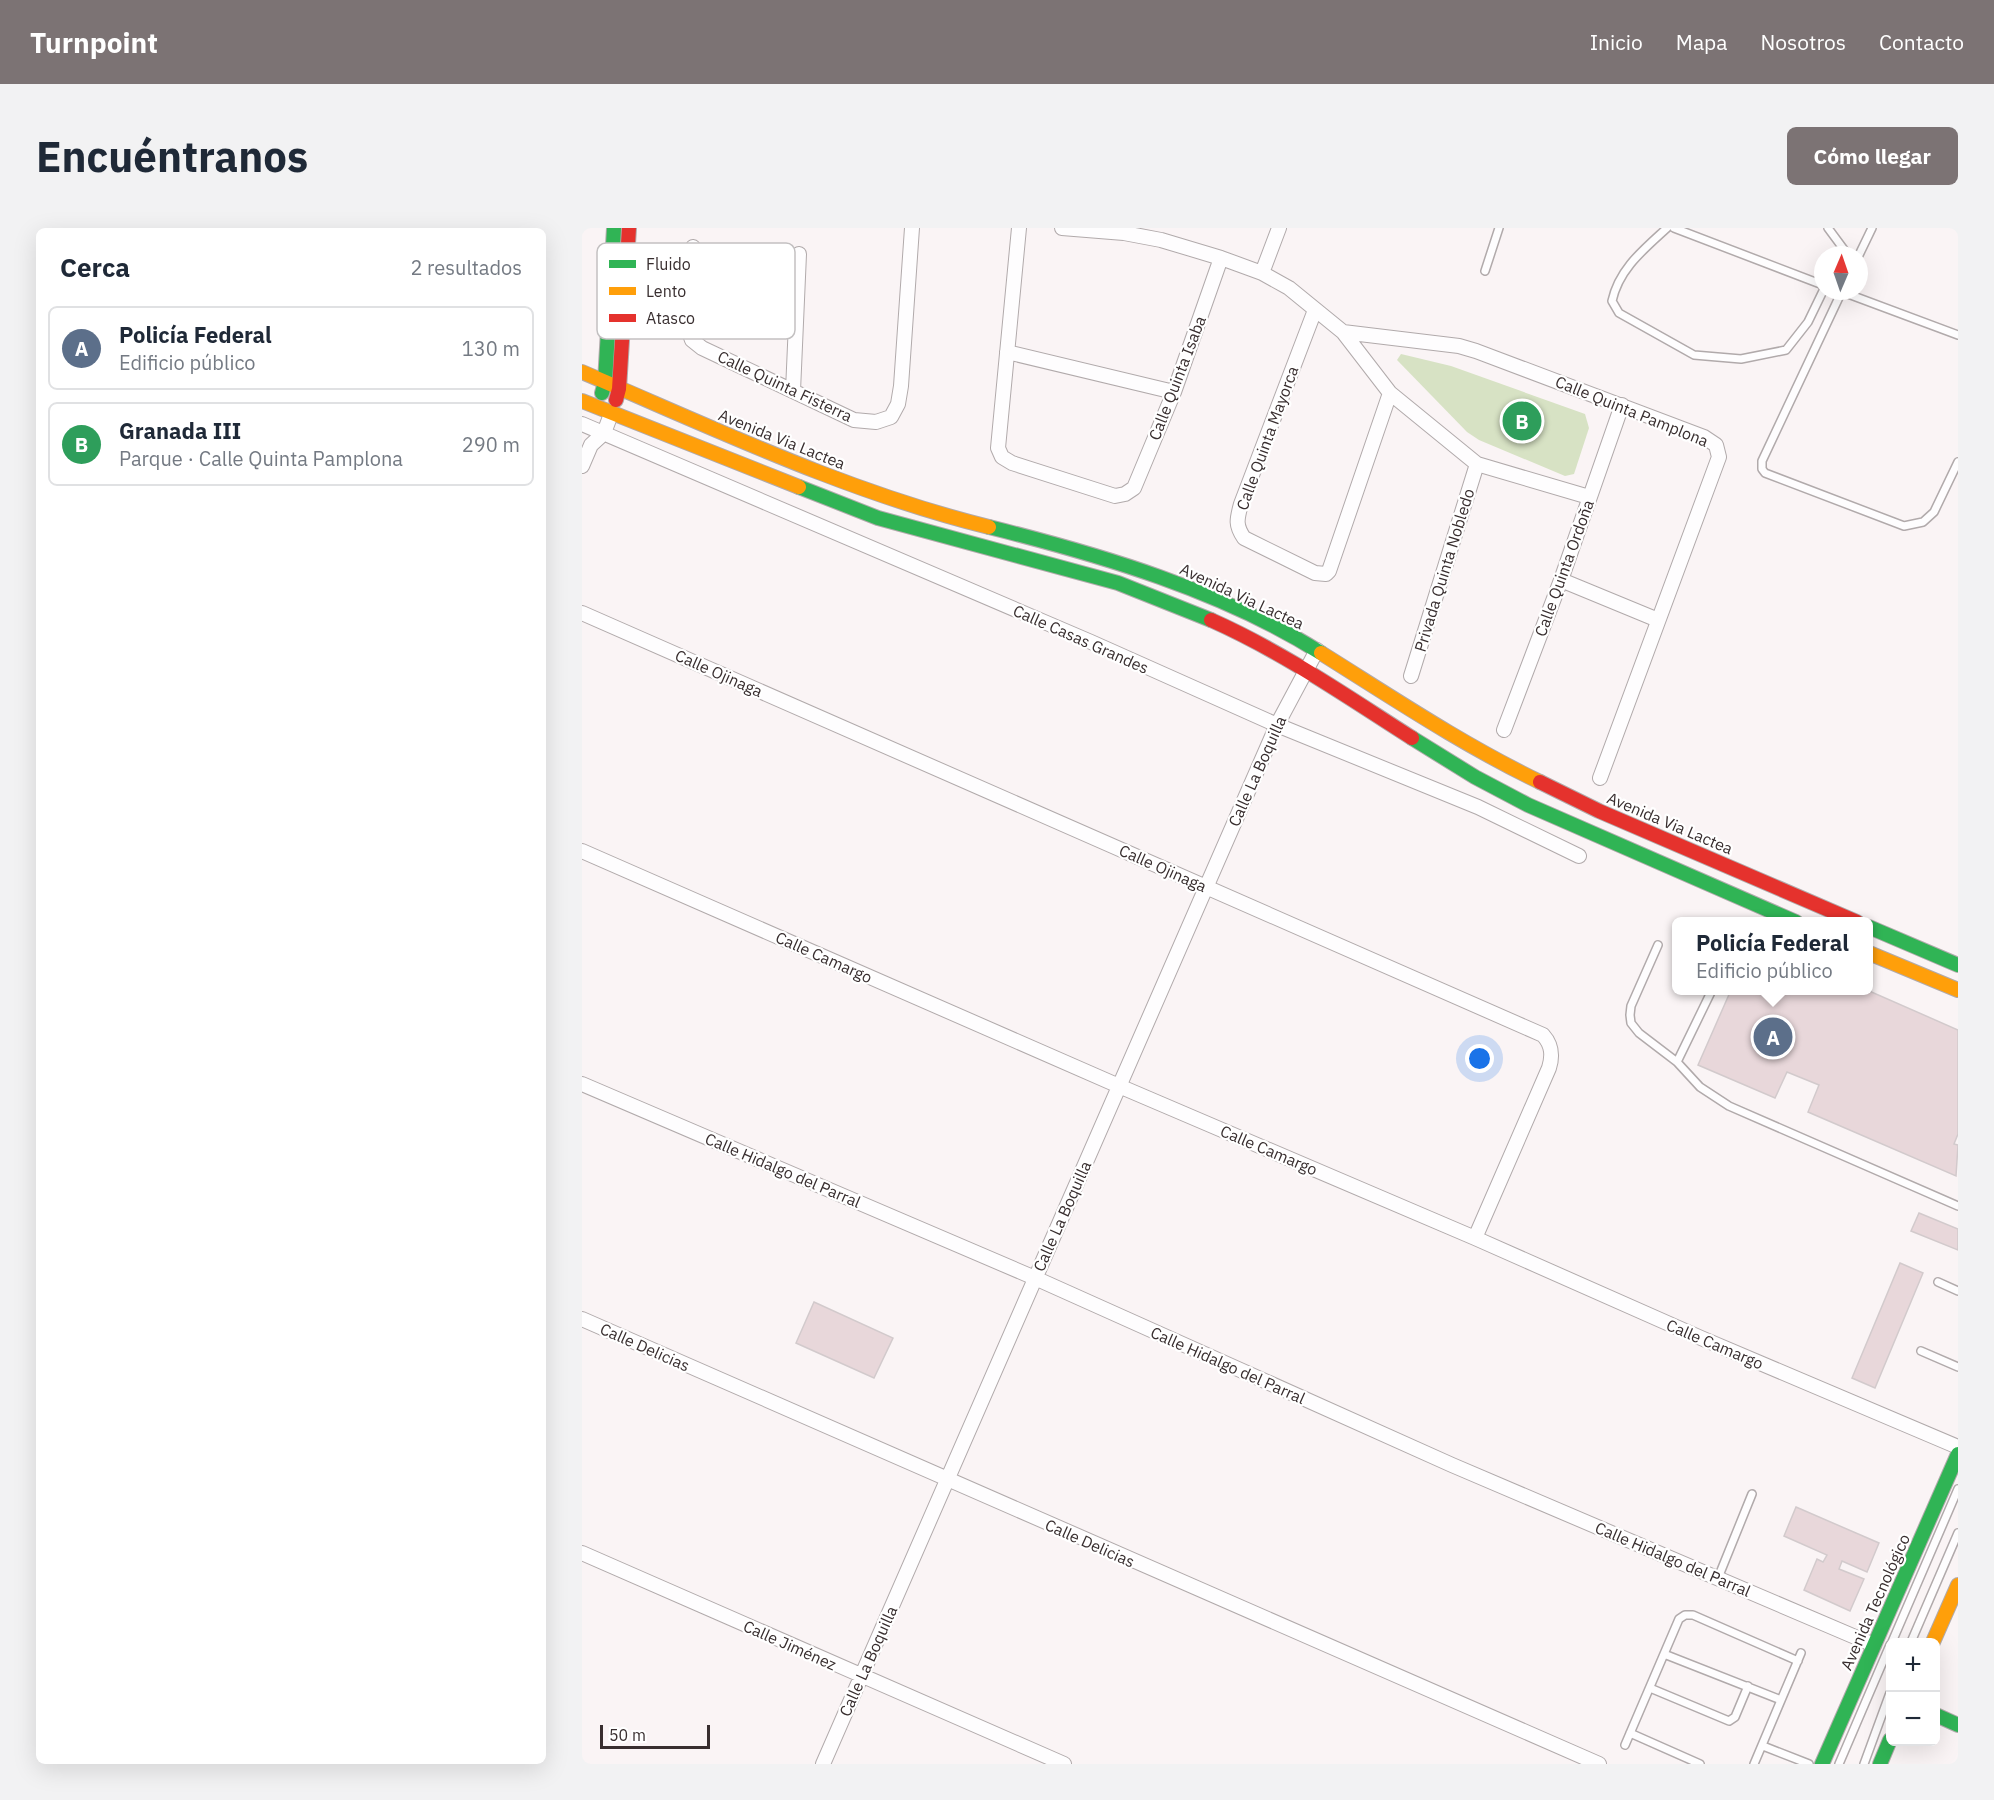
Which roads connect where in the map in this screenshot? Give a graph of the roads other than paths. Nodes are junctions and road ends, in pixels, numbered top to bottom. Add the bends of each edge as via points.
1 (614, 228) edge
2 (629, 228) edge
3 (912, 228) edge
4 (1019, 228) edge
5 (1062, 228) edge
6 (1279, 228) edge
7 (1499, 228) edge
8 (1666, 228) edge
9 (1674, 228) edge
10 (1828, 228) edge
11 (1872, 228) edge
12 (1163, 234) edge
13 (613, 243) edge
14 (628, 243) edge
15 (1841, 246) edge
16 (1863, 246) edge
17 (799, 254) dead end
18 (1221, 258) junction
19 (1485, 271) dead end
20 (1262, 273) junction
21 (1814, 282) edge
22 (1819, 300) edge
23 (1837, 300) edge
24 (1865, 300) edge
25 (1315, 310) junction
26 (1342, 332) junction
27 (1958, 335) edge
28 (608, 339) edge
29 (622, 339) edge
30 (692, 339) edge
31 (1007, 352) junction
32 (582, 372) edge
33 (605, 382) junction
34 (619, 389) junction
35 (793, 391) junction
36 (1174, 392) junction
37 (1390, 393) junction
38 (582, 401) edge
39 (1622, 405) junction
40 (598, 408) junction
41 (611, 414) junction
42 (592, 428) edge
43 (1958, 462) edge
44 (1478, 464) junction
45 (582, 466) edge
46 (1589, 497) junction
47 (1561, 580) junction
48 (582, 613) edge
49 (1658, 620) junction
50 (1317, 650) junction
51 (1306, 669) junction
52 (1411, 676) dead end
53 (1277, 725) junction
54 (1504, 730) dead end
55 (1600, 778) dead end
56 (582, 851) edge
57 (1579, 856) dead end
58 (1206, 887) junction
59 (1787, 917) edge
60 (1848, 917) edge
61 (1873, 929) edge
62 (1658, 945) dead end
63 (1873, 954) edge
64 (1958, 965) edge
65 (1958, 990) edge
66 (1710, 995) edge
67 (1677, 1062) junction
68 (582, 1084) edge
69 (1119, 1086) junction
70 (1958, 1206) edge
71 (1475, 1238) junction
72 (1035, 1278) junction
73 (1938, 1282) dead end
74 (1958, 1291) edge
75 (582, 1319) edge
76 (1922, 1351) dead end
77 (1958, 1367) edge
78 (1958, 1446) edge
79 (1958, 1454) edge
80 (947, 1480) junction
81 (1958, 1489) edge
82 (1752, 1494) dead end
83 (1958, 1533) edge
84 (582, 1553) edge
85 (1718, 1578) junction
86 (1958, 1585) edge
87 (1894, 1638) edge
88 (1913, 1638) edge
89 (1935, 1638) edge
90 (1874, 1645) junction
91 (1664, 1654) junction
92 (1886, 1656) edge
93 (861, 1676) junction
94 (1748, 1686) junction
95 (1650, 1688) junction
96 (1781, 1700) junction
97 (1886, 1704) edge
98 (1940, 1717) edge
99 (1958, 1725) edge
100 (1630, 1733) junction
101 (1625, 1745) dead end
102 (1762, 1746) junction
103 (1888, 1746) edge
104 (823, 1764) edge
105 (1064, 1764) edge
106 (1599, 1764) edge
107 (1700, 1764) edge
108 (1754, 1764) edge
109 (1809, 1764) edge
110 (1822, 1764) edge
111 (1839, 1764) edge
112 (1864, 1764) edge
113 (1880, 1764) edge

1 - 13 main road
2 - 14 main road
3 - 35 street, Calle Quinta Fisterra via 901,386 891,417 876,422 854,420
4 - 31 street
5 - 12 street
6 - 20 street
7 - 19 lane
8 - 22 lane via 1630,262 1615,285 1612,301 1618,313 1694,355 1741,359 1786,350 1808,322
9 - 21 lane
10 - 15 lane
11 - 16 lane
12 - 18 street
17 - 35 street
18 - 20 street
18 - 36 street, Calle Quinta Isaba
20 - 25 street
23 - 43 lane via 1762,461 1762,469 1904,526 1923,522 1934,512
24 - 27 lane
25 - 26 street
25 - 37 street, Calle Quinta Mayorca via 1241,504 1237,520 1244,538 1315,573 1329,571
26 - 37 street
26 - 39 street, Calle Quinta Pamplona via 1459,346
28 - 33 main road
29 - 34 main road
30 - 35 street, Calle Quinta Fisterra via 702,348
31 - 36 street
31 - 36 street, Calle Quinta Isaba via 998,448 1002,457 1115,496 1134,488
32 - 33 main road, Avenida Via Lactea
33 - 34 main road, Avenida Via Lactea
33 - 40 main road
34 - 41 main road
34 - 50 main road, Avenida Via Lactea via 884,497 1070,546 1135,568 1248,613
37 - 44 street
38 - 40 main road
39 - 46 street, Calle Quinta Ordoña
39 - 49 street, Calle Quinta Pamplona via 1704,437 1719,449
40 - 41 main road
40 - 42 street
41 - 42 street
41 - 51 main road via 878,518 1118,584 1231,629
42 - 45 street via 591,445
42 - 53 street, Calle Casas Grandes
44 - 46 street
44 - 52 street, Privada Quinta Nobledo
46 - 47 street, Calle Quinta Ordoña
47 - 49 street
47 - 54 street, Calle Quinta Ordoña
48 - 58 street, Calle Ojinaga
49 - 55 street, Calle Quinta Pamplona
50 - 51 street, Calle La Boquilla
50 - 60 main road, Avenida Via Lactea via 1504,765 1599,811
51 - 53 street, Calle La Boquilla
51 - 59 main road via 1429,749 1528,805
53 - 57 street, Calle Casas Grandes via 1478,807
53 - 58 street, Calle La Boquilla
56 - 69 street, Calle Camargo
58 - 69 street, Calle La Boquilla
58 - 71 street, Calle Ojinaga via 1547,1039 1551,1051 1549,1068
61 - 64 main road
62 - 67 lane via 1631,1006 1631,1023
63 - 65 main road
66 - 67 lane
67 - 70 lane via 1701,1087 1729,1106
68 - 72 street, Calle Hidalgo del Parral
69 - 71 street, Calle Camargo
69 - 72 street, Calle La Boquilla
71 - 78 street, Calle Camargo
72 - 80 street, Calle La Boquilla
72 - 85 street, Calle Hidalgo del Parral via 1452,1465
73 - 74 lane
75 - 80 street, Calle Delicias
76 - 77 lane
79 - 90 main road, Avenida Tecnológico
80 - 93 street, Calle La Boquilla
80 - 106 street, Calle Delicias
81 - 87 lane
82 - 85 lane
83 - 88 lane
84 - 93 street, Calle Jiménez
85 - 90 street, Calle Hidalgo del Parral
86 - 89 main road
90 - 110 main road, Avenida Tecnológico
91 - 94 lane
91 - 95 lane
91 - 96 lane via 1679,1619 1690,1614 1799,1657
92 - 111 lane
93 - 104 street, Calle La Boquilla
93 - 105 street, Calle Jiménez
94 - 95 lane via 1735,1717 1729,1721
94 - 96 lane
95 - 100 lane
96 - 102 lane
97 - 112 lane
98 - 99 main road
100 - 101 lane
100 - 107 lane
102 - 108 lane
102 - 109 lane
103 - 113 main road

